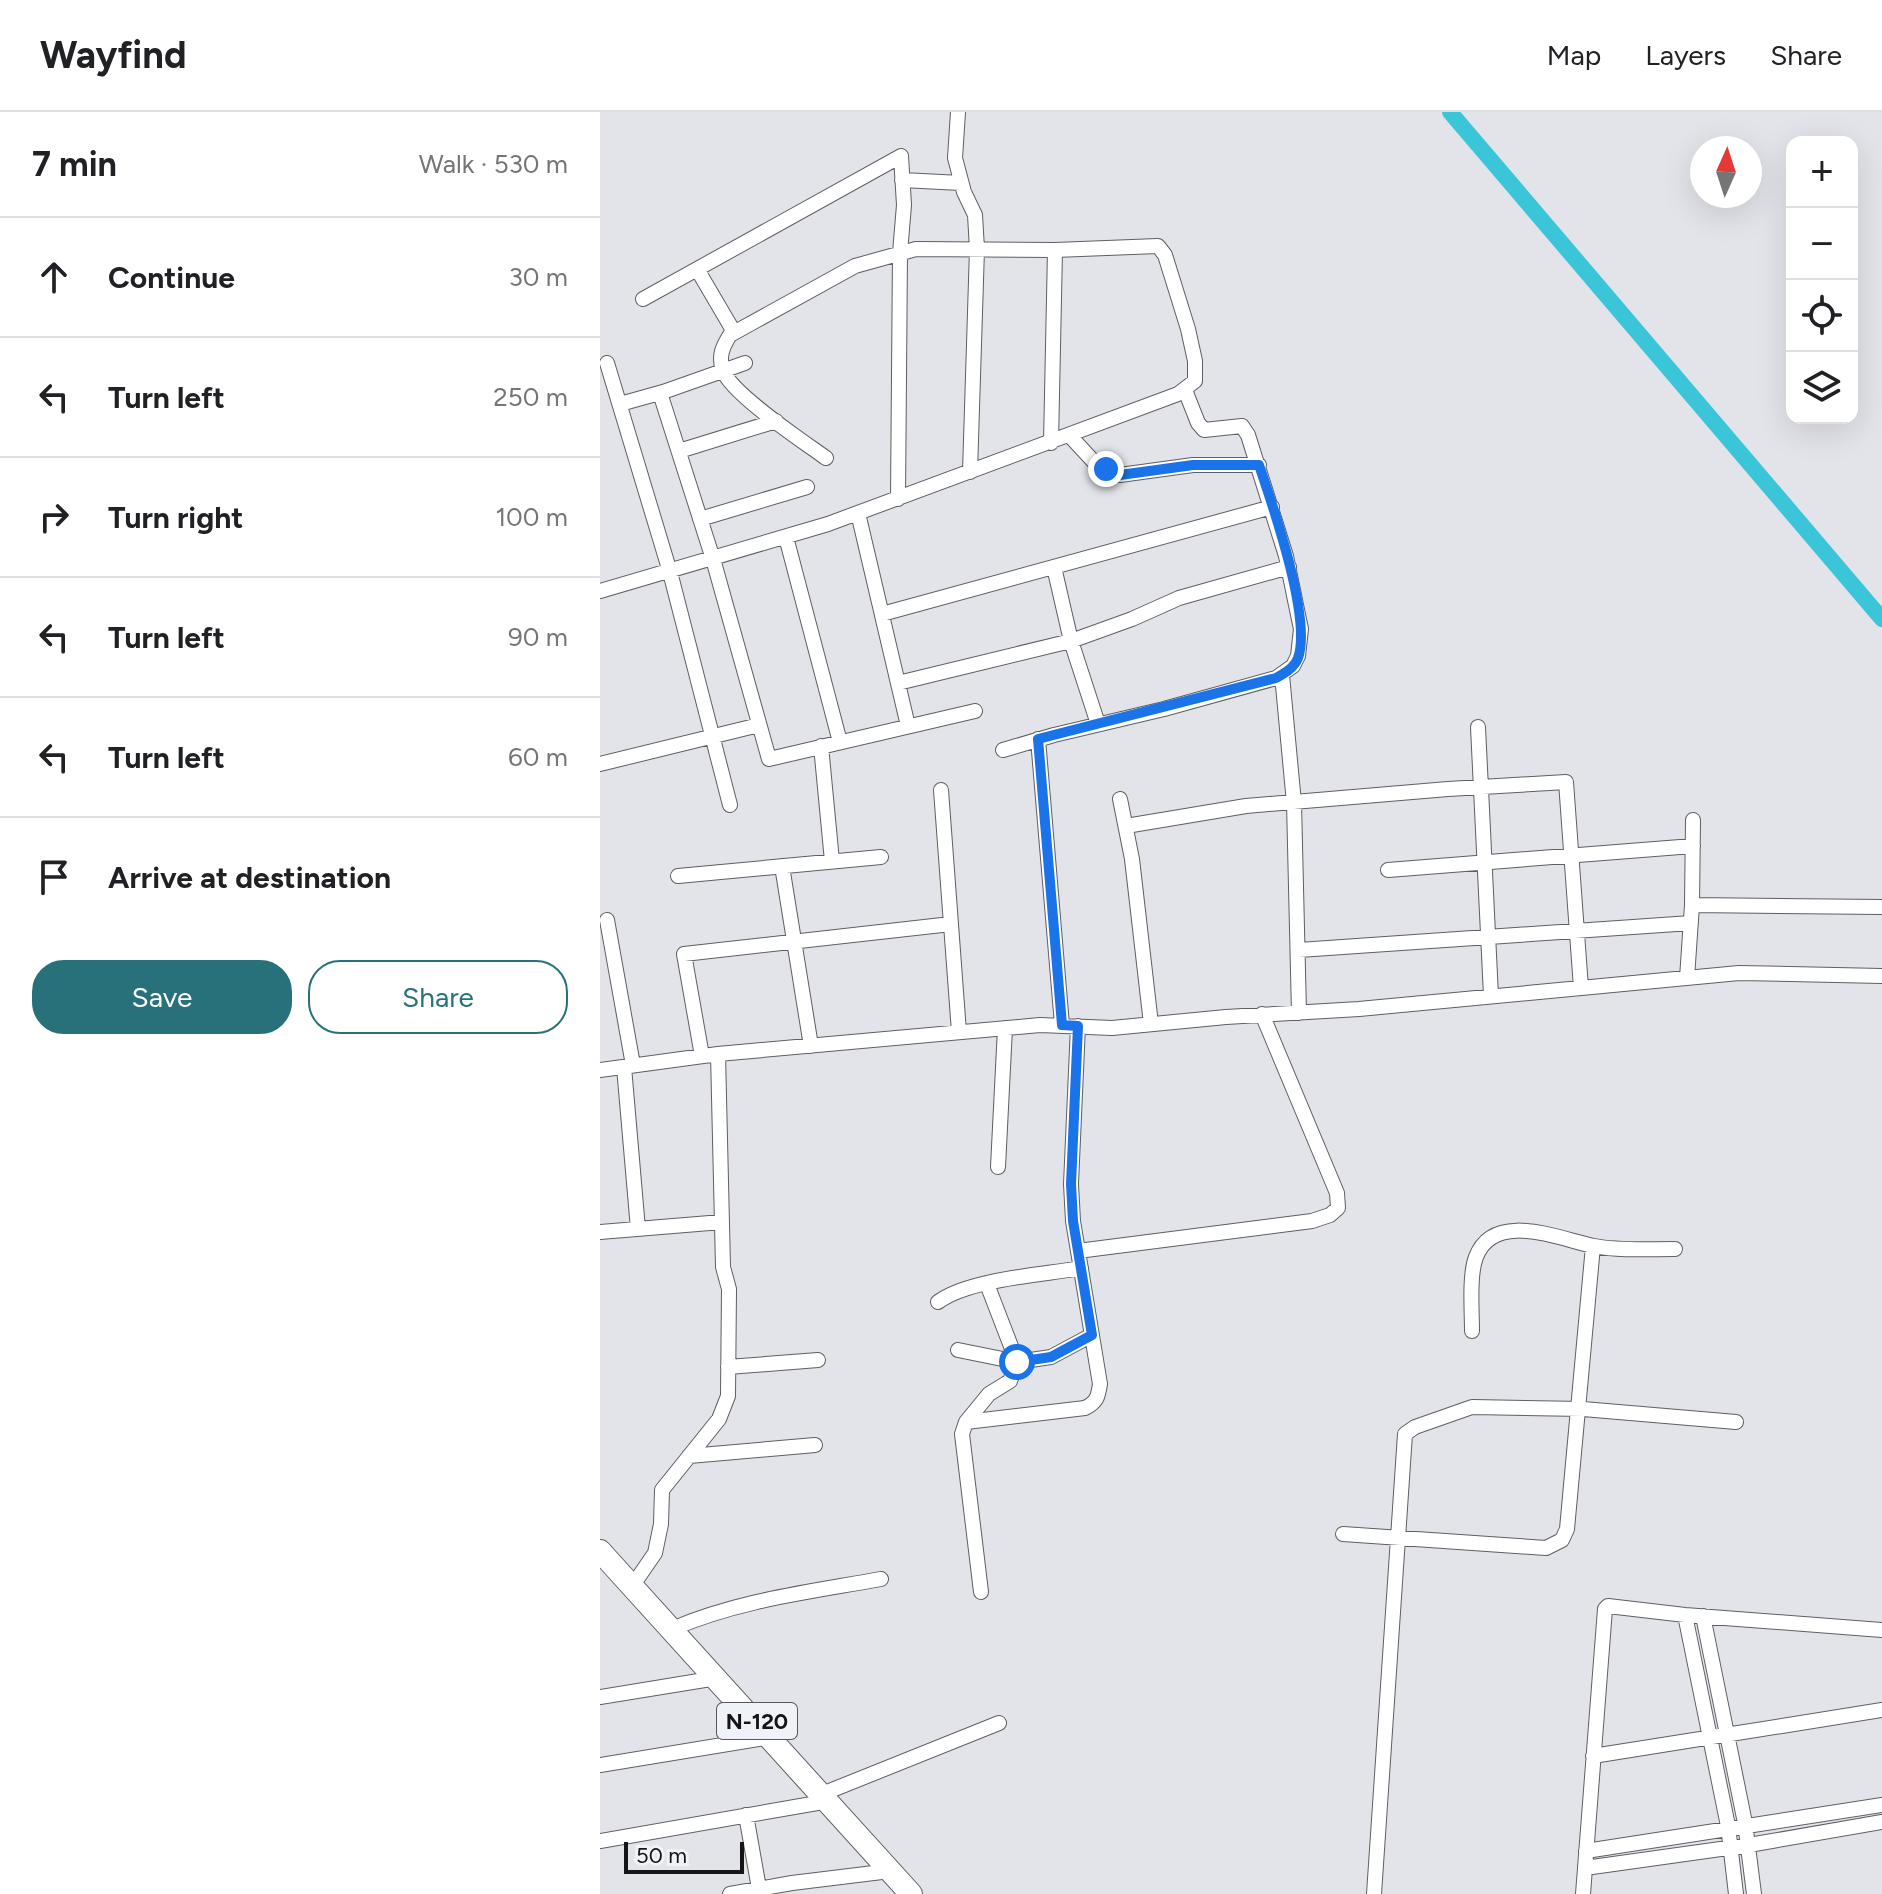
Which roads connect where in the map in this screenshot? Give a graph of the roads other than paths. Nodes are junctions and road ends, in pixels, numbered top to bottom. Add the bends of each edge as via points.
1 (958, 112) edge
2 (902, 180) junction
3 (961, 183) junction
4 (977, 249) junction
5 (1055, 250) junction
6 (900, 253) junction
7 (697, 269) junction
8 (643, 299) dead end
9 (734, 332) junction
10 (607, 363) dead end
11 (745, 363) dead end
12 (723, 371) junction
13 (1185, 390) junction
14 (660, 393) junction
15 (620, 404) junction
16 (776, 421) junction
17 (1070, 436) junction
18 (1051, 443) junction
19 (679, 451) junction
20 (826, 458) dead end
21 (1259, 465) junction
22 (970, 472) junction
23 (807, 487) dead end
24 (898, 499) junction
25 (1272, 507) junction
26 (858, 513) junction
27 (700, 519) junction
28 (786, 537) junction
29 (713, 559) junction
30 (1054, 567) junction
31 (1289, 567) junction
32 (670, 572) junction
33 (600, 591) edge
34 (882, 614) junction
35 (1071, 641) junction
36 (1282, 675) junction
37 (898, 683) junction
38 (975, 711) dead end
39 (1098, 724) junction
40 (759, 725) junction
41 (908, 726) junction
42 (1478, 727) dead end
43 (713, 736) junction
44 (1038, 739) junction
45 (840, 742) junction
46 (821, 746) junction
47 (1003, 750) dead end
48 (600, 764) edge
49 (1481, 787) junction
50 (941, 790) dead end
51 (1120, 799) dead end
52 (1294, 803) junction
53 (730, 805) dead end
54 (1693, 820) dead end
55 (1126, 826) junction
56 (1693, 846) junction
57 (1571, 856) junction
58 (881, 857) dead end
59 (832, 861) junction
60 (1484, 862) junction
61 (782, 866) junction
62 (1388, 870) dead end
63 (678, 876) dead end
64 (1692, 905) junction
65 (1882, 907) edge
66 (607, 920) dead end
67 (1691, 923) junction
68 (951, 924) junction
69 (1577, 931) junction
70 (1488, 937) junction
71 (794, 941) junction
72 (1299, 950) junction
73 (1882, 976) edge
74 (1687, 978) junction
75 (1581, 988) junction
76 (1491, 996) junction
77 (1299, 1013) junction
78 (1262, 1014) junction
79 (1151, 1024) junction
80 (1062, 1025) junction
81 (1078, 1026) junction
82 (1005, 1028) junction
83 (959, 1032) junction
84 (811, 1046) junction
85 (718, 1054) junction
86 (702, 1056) junction
87 (628, 1066) junction
88 (600, 1070) edge
89 (998, 1167) dead end
90 (722, 1222) junction
91 (638, 1229) junction
92 (600, 1232) edge
93 (1593, 1246) junction
94 (1675, 1249) dead end
95 (1078, 1251) junction
96 (1081, 1268) junction
97 (987, 1284) junction
98 (938, 1302) dead end
99 (1472, 1331) dead end
100 (1092, 1335) junction
101 (958, 1350) dead end
102 (818, 1360) dead end
103 (1017, 1362) junction
104 (728, 1367) junction
105 (1579, 1409) junction
106 (966, 1422) junction
107 (1736, 1422) dead end
108 (815, 1445) dead end
109 (689, 1456) junction
110 (1343, 1534) dead end
111 (1398, 1539) junction
112 (600, 1551) edge
113 (881, 1579) dead end
114 (633, 1585) junction
115 (981, 1592) dead end
116 (1685, 1615) junction
117 (1703, 1616) junction
118 (672, 1629) junction
119 (1882, 1630) edge
120 (717, 1678) junction
121 (600, 1697) edge
122 (1882, 1710) edge
123 (999, 1723) dead end
124 (1727, 1735) junction
125 (771, 1737) junction
126 (1709, 1737) junction
127 (1593, 1756) junction
128 (600, 1765) edge
129 (825, 1798) junction
130 (1882, 1805) edge
131 (746, 1815) junction
132 (1882, 1822) edge
133 (1746, 1828) junction
134 (1728, 1831) junction
135 (600, 1841) edge
136 (1748, 1845) junction
137 (1730, 1847) junction
138 (1586, 1851) junction
139 (1585, 1868) junction
140 (890, 1871) junction
141 (760, 1891) edge
142 (730, 1894) edge
143 (911, 1894) edge
144 (1374, 1894) edge
145 (1583, 1894) edge
146 (1736, 1894) edge
147 (1754, 1894) edge

1 - 3 street via 955,158
2 - 3 street
2 - 6 street
2 - 7 street via 901,156
3 - 4 street via 975,215
4 - 5 street
4 - 6 street
4 - 22 street
5 - 13 street via 1158,246 1171,268 1195,361 1195,381
5 - 18 street
6 - 9 street via 855,266
6 - 24 street
7 - 8 street
7 - 9 street
9 - 12 street via 721,349
10 - 15 street
11 - 12 street
12 - 14 street
12 - 16 street
13 - 17 street
13 - 21 street via 1204,430 1242,426
14 - 15 street
14 - 19 street
15 - 32 street
16 - 19 street
16 - 20 street
17 - 18 street
17 - 21 street via 1095,463 1120,475 1193,465
18 - 22 street
19 - 27 street
21 - 25 street
22 - 24 street
23 - 27 street
24 - 26 street
25 - 30 street
25 - 31 street
26 - 28 street
26 - 34 street
27 - 29 street
28 - 29 street
28 - 45 street
29 - 32 street
29 - 40 street
30 - 34 street
30 - 35 street
31 - 35 street via 1179,598
31 - 36 street via 1301,629 1298,656
32 - 33 street
32 - 43 street
34 - 37 street
35 - 37 street
35 - 39 street
36 - 39 street
36 - 52 street
37 - 41 street
38 - 41 street
39 - 44 street
40 - 43 street
40 - 46 street via 769,759
41 - 45 street
42 - 49 street
43 - 48 street
43 - 53 street
44 - 47 street
44 - 80 street
45 - 46 street
46 - 59 street
49 - 52 street
49 - 57 street via 1566,782
49 - 60 street
50 - 68 street
51 - 55 street
52 - 55 street
52 - 72 street
54 - 56 street
55 - 79 street
56 - 57 street
56 - 64 street
57 - 60 street
57 - 69 street
58 - 59 street
59 - 61 street
60 - 62 street
60 - 70 street
61 - 63 street
61 - 71 street
64 - 65 street
64 - 67 street
66 - 87 street
67 - 69 street
67 - 74 street
68 - 71 street
68 - 83 street
69 - 70 street
69 - 75 street
70 - 72 street
70 - 76 street
71 - 84 street
71 - 86 street via 684,954
72 - 77 street
73 - 74 street via 1739,973
74 - 75 street
75 - 76 street
76 - 77 street
77 - 78 street
78 - 79 street
78 - 95 street via 1337,1193 1338,1208 1312,1221
79 - 81 street
80 - 81 street
80 - 82 street
81 - 95 street via 1071,1184
82 - 83 street
82 - 89 street
83 - 84 street
84 - 85 street
85 - 86 street
85 - 90 street
86 - 87 street
87 - 88 street
87 - 91 street
90 - 91 street
90 - 104 street via 729,1289
91 - 92 street
93 - 94 street
93 - 99 street via 1515,1230 1492,1238 1475,1260
93 - 105 street
95 - 96 street
96 - 97 street
96 - 100 street
97 - 98 street via 950,1293
97 - 103 street
100 - 103 street via 1051,1357
100 - 106 street via 1100,1384 1095,1403
101 - 103 street
102 - 104 street
103 - 106 street via 1010,1381 989,1394
104 - 109 street via 728,1396 719,1419
105 - 107 street
105 - 111 street via 1472,1407 1405,1434
105 - 111 street via 1562,1540 1546,1548
106 - 115 street via 962,1434
108 - 109 street
109 - 114 street via 662,1490 655,1553
110 - 111 street
111 - 144 street
112 - 114 highway, N-120
113 - 118 street via 742,1604
114 - 118 highway, N-120
116 - 117 street
116 - 126 street
116 - 127 street via 1605,1609
117 - 119 street
117 - 124 street
118 - 120 highway, N-120
120 - 121 street
120 - 125 highway, N-120
122 - 124 street
123 - 129 street
124 - 126 street
124 - 133 street
125 - 128 street
125 - 129 highway, N-120
126 - 127 street
126 - 134 street
127 - 138 street
129 - 131 street
129 - 140 highway, N-120
130 - 133 street
131 - 135 street
131 - 141 street
132 - 136 street
133 - 134 street
133 - 136 street
134 - 137 street
134 - 138 street
136 - 137 street
136 - 147 street
137 - 139 street
137 - 146 street
138 - 139 street
139 - 145 street
140 - 141 street
140 - 143 highway, N-120
141 - 142 street

